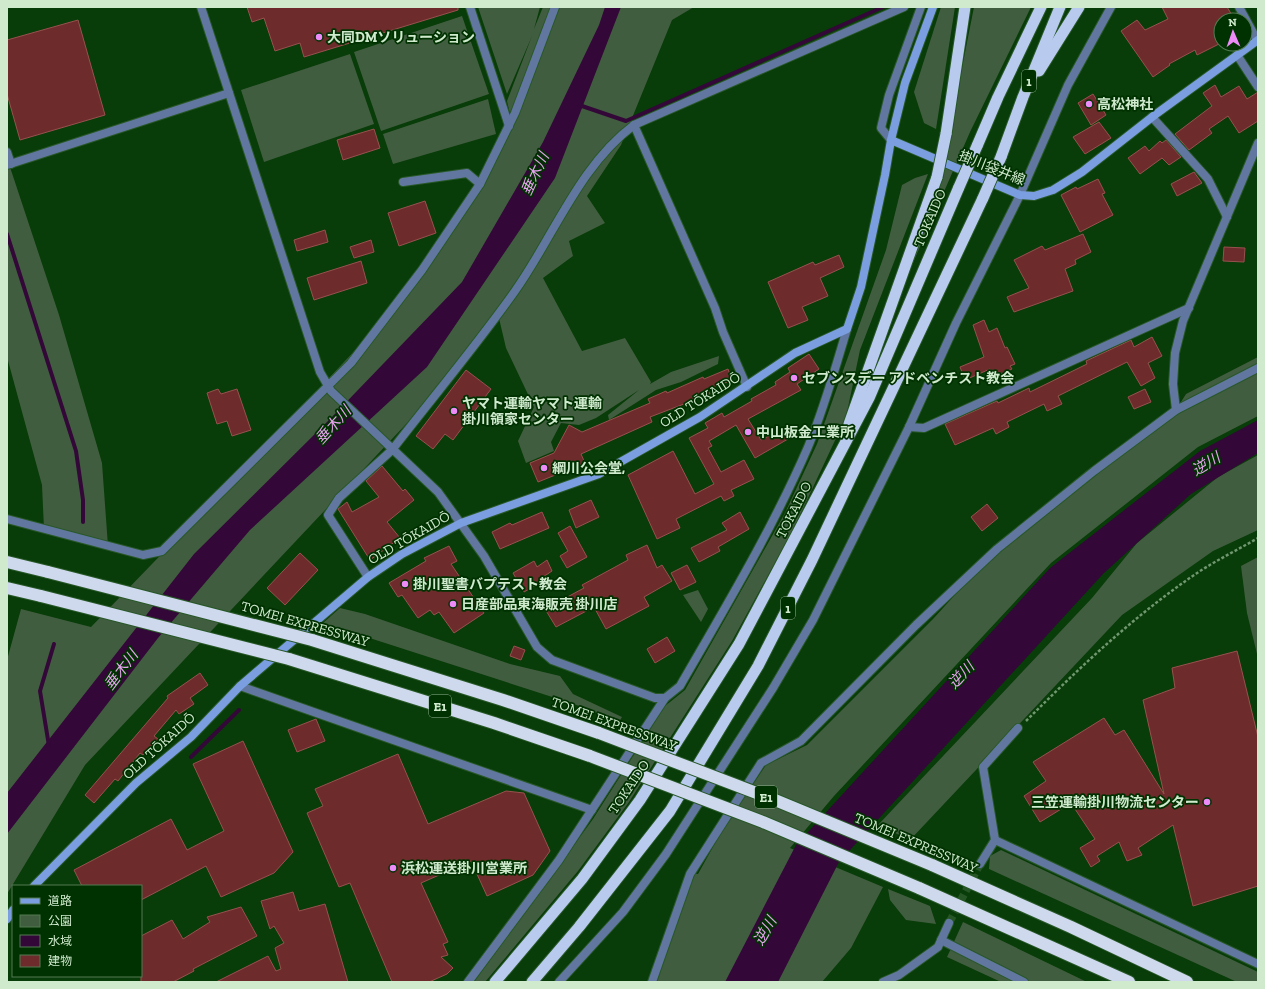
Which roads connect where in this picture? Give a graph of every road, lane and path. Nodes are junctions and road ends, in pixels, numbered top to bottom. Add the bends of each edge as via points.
1 (201, 7) edge
2 (470, 7) edge
3 (555, 7) edge
4 (904, 7) edge
5 (921, 7) edge
6 (933, 7) edge
7 (965, 7) edge
8 (1041, 7) edge
9 (1060, 7) edge
10 (1079, 7) edge
11 (1111, 7) edge
12 (1239, 7) edge
13 (1257, 40) edge
14 (1237, 55) junction
15 (1258, 87) edge
16 (229, 93) junction
17 (1023, 97) junction
18 (1152, 118) junction
19 (634, 125) junction
20 (509, 126) junction
21 (891, 140) junction
22 (1258, 143) edge
23 (7, 152) edge
24 (9, 165) edge
25 (403, 182) dead end
26 (480, 184) junction
27 (1020, 195) junction
28 (1227, 217) junction
29 (1189, 308) junction
30 (847, 329) junction
31 (1258, 368) edge
32 (746, 387) junction
33 (329, 388) junction
34 (1176, 410) junction
35 (909, 426) junction
36 (392, 450) junction
37 (840, 453) junction
38 (7, 519) edge
39 (461, 523) junction
40 (1258, 538) edge
41 (7, 562) edge
42 (368, 577) junction
43 (7, 588) edge
44 (240, 686) junction
45 (665, 698) junction
46 (1018, 728) joint
47 (592, 810) junction
48 (995, 840) junction
49 (980, 864) tunnel mouth
50 (35, 885) edge
51 (949, 923) tunnel mouth
52 (941, 940) junction
53 (1258, 964) edge
54 (468, 982) edge
55 (495, 982) edge
56 (532, 982) edge
57 (559, 982) edge
58 (652, 982) edge
59 (883, 982) edge
60 (1024, 982) edge
61 (1129, 982) edge
62 (1187, 982) edge

1 - 16 street
2 - 20 street
3 - 20 street
4 - 19 street
5 - 21 street via 889,95 880,128
6 - 21 main road via 905,83
7 - 37 highway, 1, bridge via 937,177
8 - 37 highway, TOKAIDO / 1, bridge via 998,97 869,398
9 - 17 highway, 1
10 - 17 highway, 1
11 - 27 street via 1068,85
12 - 13 street
13 - 14 main road, 掛川袋井線
14 - 15 street
14 - 18 main road, 掛川袋井線
16 - 24 street
16 - 33 street via 320,372
17 - 56 highway, 1, bridge via 983,198 812,560 758,666 670,811
18 - 27 main road, 掛川袋井線 via 1082,172 1053,190 1034,196
18 - 28 street via 1208,179
19 - 32 street via 716,308
19 - 36 street via 617,138 594,164 516,290
20 - 26 street
21 - 27 main road, 掛川袋井線
21 - 30 main road via 863,279
22 - 28 street
23 - 24 street
25 - 26 street via 467,173
26 - 33 street via 422,270
27 - 35 street via 956,323
28 - 29 street
29 - 34 street via 1175,353 1173,384
29 - 35 street via 924,428
30 - 32 main road, OLD TŌKAIDŌ via 795,353
30 - 45 street via 810,441 768,533 680,686
31 - 34 street
32 - 39 main road, OLD TŌKAIDŌ via 649,447 599,474
33 - 36 street
33 - 38 street via 162,551 143,555
34 - 58 street via 1094,471 997,549 916,625 801,741 761,763 690,874
35 - 57 street via 812,620 746,732 666,854 623,912
36 - 39 street via 438,492
36 - 42 street via 339,498 328,515
37 - 55 highway, TOKAIDO / 1 via 739,644 640,800 582,879
39 - 42 main road, OLD TŌKAIDŌ via 402,554
39 - 45 street via 484,556 536,647 552,660 646,695
40 - 46 path via 1200,571 1130,624 1064,682
41 - 62 highway, TOMEI EXPRESSWAY / E1, bridge via 312,640 599,733 775,800 932,865
42 - 44 main road, OLD TŌKAIDŌ
43 - 61 highway, E1, bridge via 289,659 590,756 763,822
44 - 47 street
44 - 50 main road, OLD TŌKAIDŌ via 191,737 136,782
45 - 47 street
46 - 48 street via 983,767
47 - 54 street via 559,860
48 - 49 street
48 - 53 street
51 - 52 street
52 - 59 street via 938,947 899,975
52 - 60 street

